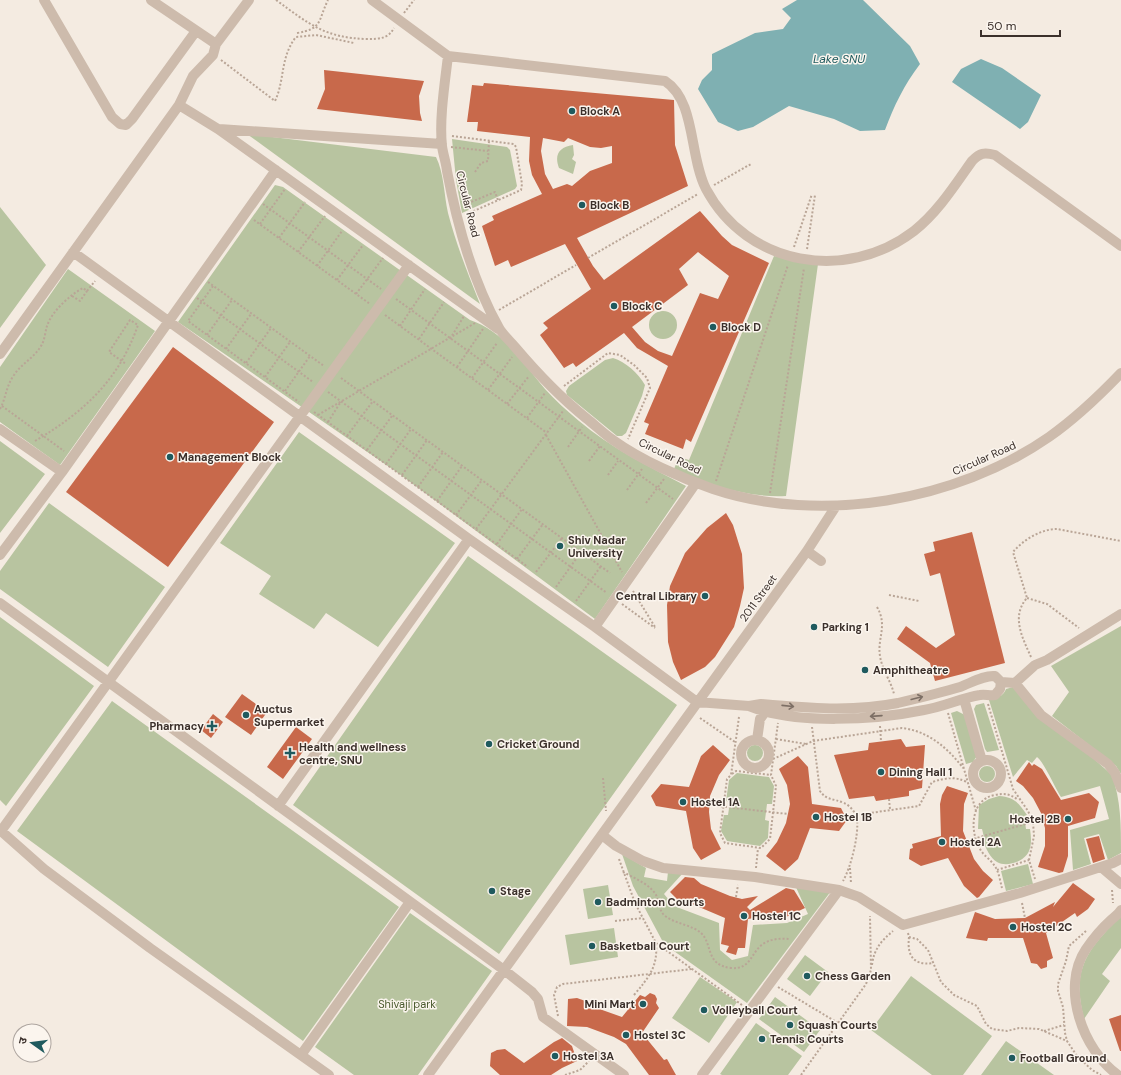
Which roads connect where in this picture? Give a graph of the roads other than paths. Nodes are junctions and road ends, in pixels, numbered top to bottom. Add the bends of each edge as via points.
1 (44, 0) edge
2 (151, 0) edge
3 (249, 0) edge
4 (372, 0) edge
5 (196, 31) junction
6 (216, 44) junction
7 (448, 56) junction
8 (179, 105) junction
9 (218, 129) junction
10 (445, 142) junction
11 (276, 170) junction
12 (1121, 246) edge
13 (74, 252) junction
14 (409, 265) junction
15 (488, 318) junction
16 (169, 321) junction
17 (0, 354) edge
18 (1121, 374) edge
19 (304, 419) junction
20 (0, 429) edge
21 (62, 472) junction
22 (696, 483) junction
23 (836, 506) junction
24 (469, 539) junction
25 (807, 551) junction
26 (0, 555) edge
27 (821, 561) dead end
28 (0, 603) edge
29 (1121, 614) edge
30 (596, 627) junction
31 (107, 682) junction
32 (1001, 682) junction
33 (1015, 683) junction
34 (743, 696) dead end
35 (964, 699) junction
36 (697, 702) junction
37 (736, 705) junction
38 (749, 706) junction
39 (765, 712) junction
40 (757, 740) dead end
41 (982, 761) dead end
42 (1121, 788) edge
43 (278, 806) junction
44 (0, 830) edge
45 (602, 835) junction
46 (1121, 859) edge
47 (1101, 867) junction
48 (1121, 884) edge
49 (839, 890) junction
50 (410, 902) junction
51 (1121, 910) edge
52 (504, 970) junction
53 (301, 1055) junction
54 (329, 1075) edge
55 (428, 1075) edge
56 (624, 1075) edge
57 (702, 1075) edge
58 (1118, 1075) edge

1 - 5 street via 112,118 120,124 126,125 132,119
2 - 5 street
3 - 6 street
4 - 7 street
5 - 6 street
6 - 8 street via 213,55 193,76
7 - 10 street, Circular Road
7 - 12 street via 665,81 672,86 683,103 695,161 706,190 725,219 742,234 770,250 791,257 841,261 861,257 896,242 934,212 972,161 979,154 987,153 995,155
8 - 9 street
8 - 13 street
9 - 10 street
9 - 11 street
10 - 15 street, Circular Road via 457,219
11 - 14 street
11 - 16 street
13 - 16 street
13 - 17 street
14 - 15 street
14 - 19 street via 308,408
15 - 22 street, Circular Road via 553,389 614,441 670,472
16 - 19 street
16 - 21 street
18 - 23 street, Circular Road via 1050,437 998,466 947,487 877,502
19 - 24 street
19 - 31 street
20 - 21 street
21 - 26 street
22 - 23 street, Circular Road via 768,502
22 - 30 street
23 - 25 street, 2011 Street
24 - 30 street
24 - 43 street
25 - 27 street
25 - 36 street, 2011 Street
28 - 31 street
29 - 33 street via 1035,665
30 - 36 street
31 - 43 street
31 - 44 street
32 - 33 street
32 - 35 street via 1000,689 995,695
38 -> 32 street via 761,704 848,710 897,703 945,691 986,676 995,676
33 - 42 street via 1041,715 1108,764
34 - 37 street
35 -> 39 street via 926,710 848,718 805,717
35 - 41 street
36 - 37 street
36 - 45 street, 2011 Street
37 - 38 street
38 - 39 street
39 - 40 street via 760,720
43 - 50 street
44 - 53 street via 44,869
45 - 49 street via 642,861 663,868 755,877
45 - 52 street, 2011 Street
46 - 47 street
47 - 48 street
47 - 49 street via 1038,888 905,925 859,897
49 - 57 street
50 - 52 street
50 - 53 street
51 - 58 street via 1085,951 1076,974 1075,1000 1081,1025 1092,1049 1106,1067
52 - 55 street, 2011 Street
52 - 56 street via 538,999 543,1017
53 - 54 street

